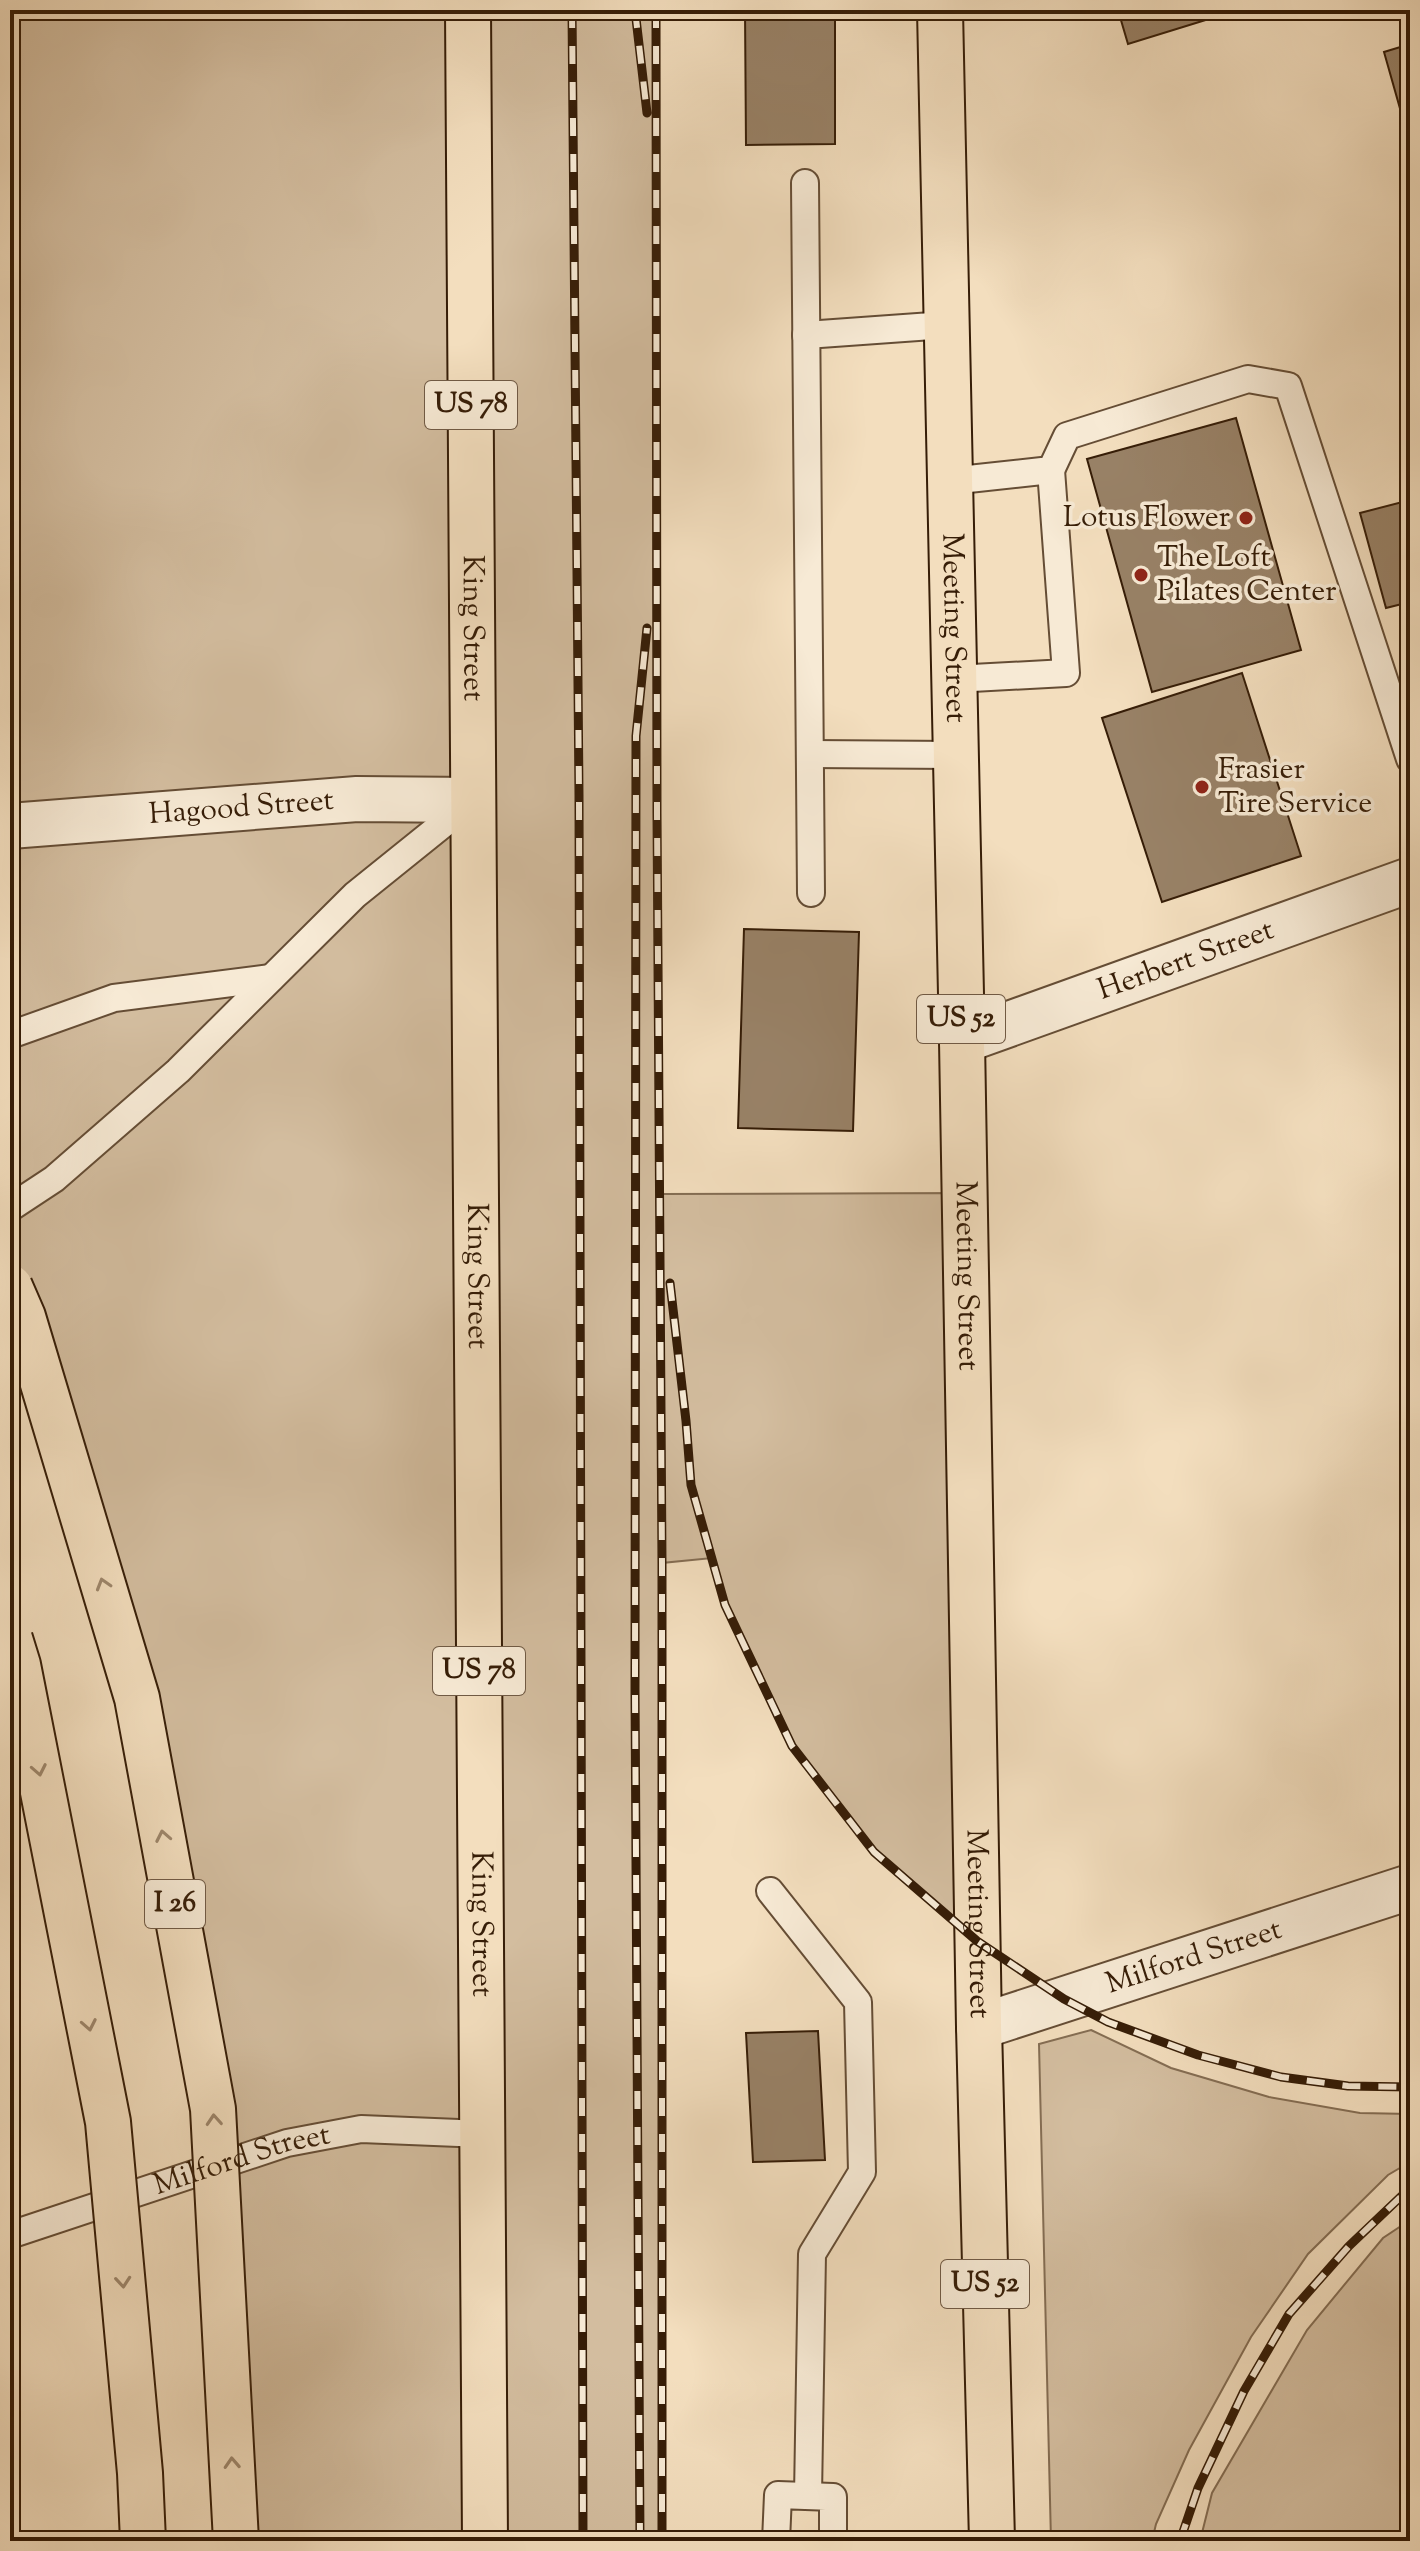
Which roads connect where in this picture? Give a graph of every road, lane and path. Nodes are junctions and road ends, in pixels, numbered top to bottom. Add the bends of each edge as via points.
1 (468, 10) edge
2 (940, 10) edge
3 (805, 183) dead end
4 (946, 325) junction
5 (806, 335) junction
6 (1051, 470) junction
7 (950, 481) junction
8 (954, 679) junction
9 (810, 754) junction
10 (955, 755) junction
11 (1410, 759) edge
12 (473, 800) junction
13 (10, 826) edge
14 (1410, 880) edge
15 (811, 893) dead end
16 (271, 978) junction
17 (10, 1035) edge
18 (962, 1041) junction
19 (10, 1208) edge
20 (10, 1287) edge
21 (10, 1639) edge
22 (1410, 1887) edge
23 (770, 1891) dead end
24 (979, 2027) junction
25 (483, 2134) junction
26 (10, 2235) edge
27 (808, 2496) junction
28 (143, 2541) edge
29 (236, 2541) edge
30 (485, 2541) edge
31 (776, 2541) edge
32 (833, 2541) edge
33 (992, 2541) edge

1 - 12 main road, King Street / US 78
2 - 4 main road, Meeting Street / US 52
3 - 5 lane
4 - 5 lane
4 - 7 main road, Meeting Street / US 52
5 - 9 lane
6 - 7 lane
6 - 8 lane via 1066,673
6 - 11 lane via 1067,436 1248,379 1288,386
7 - 8 main road, Meeting Street / US 52
8 - 10 main road, Meeting Street / US 52
9 - 10 lane
9 - 15 lane
10 - 18 main road, Meeting Street / US 52
12 - 13 street, Hagood Street via 357,799
12 - 16 lane via 355,895
12 - 25 main road, King Street / US 78
14 - 18 street, Herbert Street
16 - 17 lane via 114,998
16 - 19 lane via 178,1071 54,1179
18 - 24 main road, Meeting Street / US 52
29 -> 20 main road, I 26, bridge via 213,2109 137,1698
21 -> 28 main road, bridge via 108,2122
22 - 24 street, Milford Street
23 - 27 lane via 858,2002 862,2172 812,2254
24 - 33 main road, Meeting Street / US 52
25 - 26 lane, Milford Street via 361,2129 287,2143
25 - 30 main road, King Street / US 78
27 - 31 lane via 778,2495
27 - 32 lane via 833,2497

